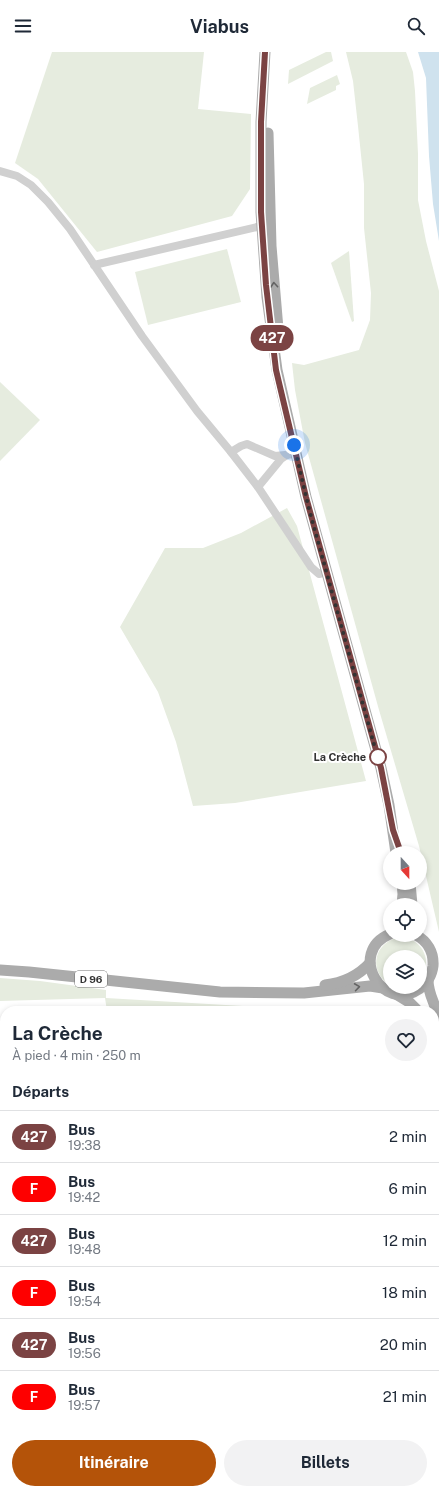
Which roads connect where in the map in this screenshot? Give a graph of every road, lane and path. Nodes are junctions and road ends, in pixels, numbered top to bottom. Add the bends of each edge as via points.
1 (266, 52) edge
2 (272, 52) edge
3 (0, 171) edge
4 (266, 226) junction
5 (94, 265) junction
6 (231, 452) junction
7 (291, 454) junction
8 (258, 487) junction
9 (327, 572) junction
10 (393, 830) junction
11 (395, 846) edge
12 (399, 846) edge
13 (383, 938) edge
14 (424, 942) edge
15 (370, 963) junction
16 (0, 970) edge
17 (428, 980) joint
18 (383, 988) joint
19 (248, 993) junction
20 (396, 994) edge
21 (413, 1006) edge
22 (435, 1006) edge

1 - 4 main road via 260,138
2 - 4 main road via 268,109
3 - 5 street via 23,179 40,193 70,229
4 - 5 street
4 - 7 main road via 266,285
5 - 6 street via 167,371
6 - 7 street via 247,444 272,455
6 - 8 street
7 - 8 street via 281,459
7 - 9 main road
8 - 9 street via 311,567 319,574
9 - 10 main road via 381,768
10 - 11 main road
10 - 12 main road
13 - 15 main road via 375,946
14 - 17 main road via 429,947 432,957 432,970
15 - 18 main road via 374,978
15 - 19 main road, D 96 via 355,976 336,983
16 - 19 main road, D 96 via 200,991
17 - 22 main road via 428,991
19 -> 18 main road, D 96 via 310,993 370,986
20 - 21 main road

